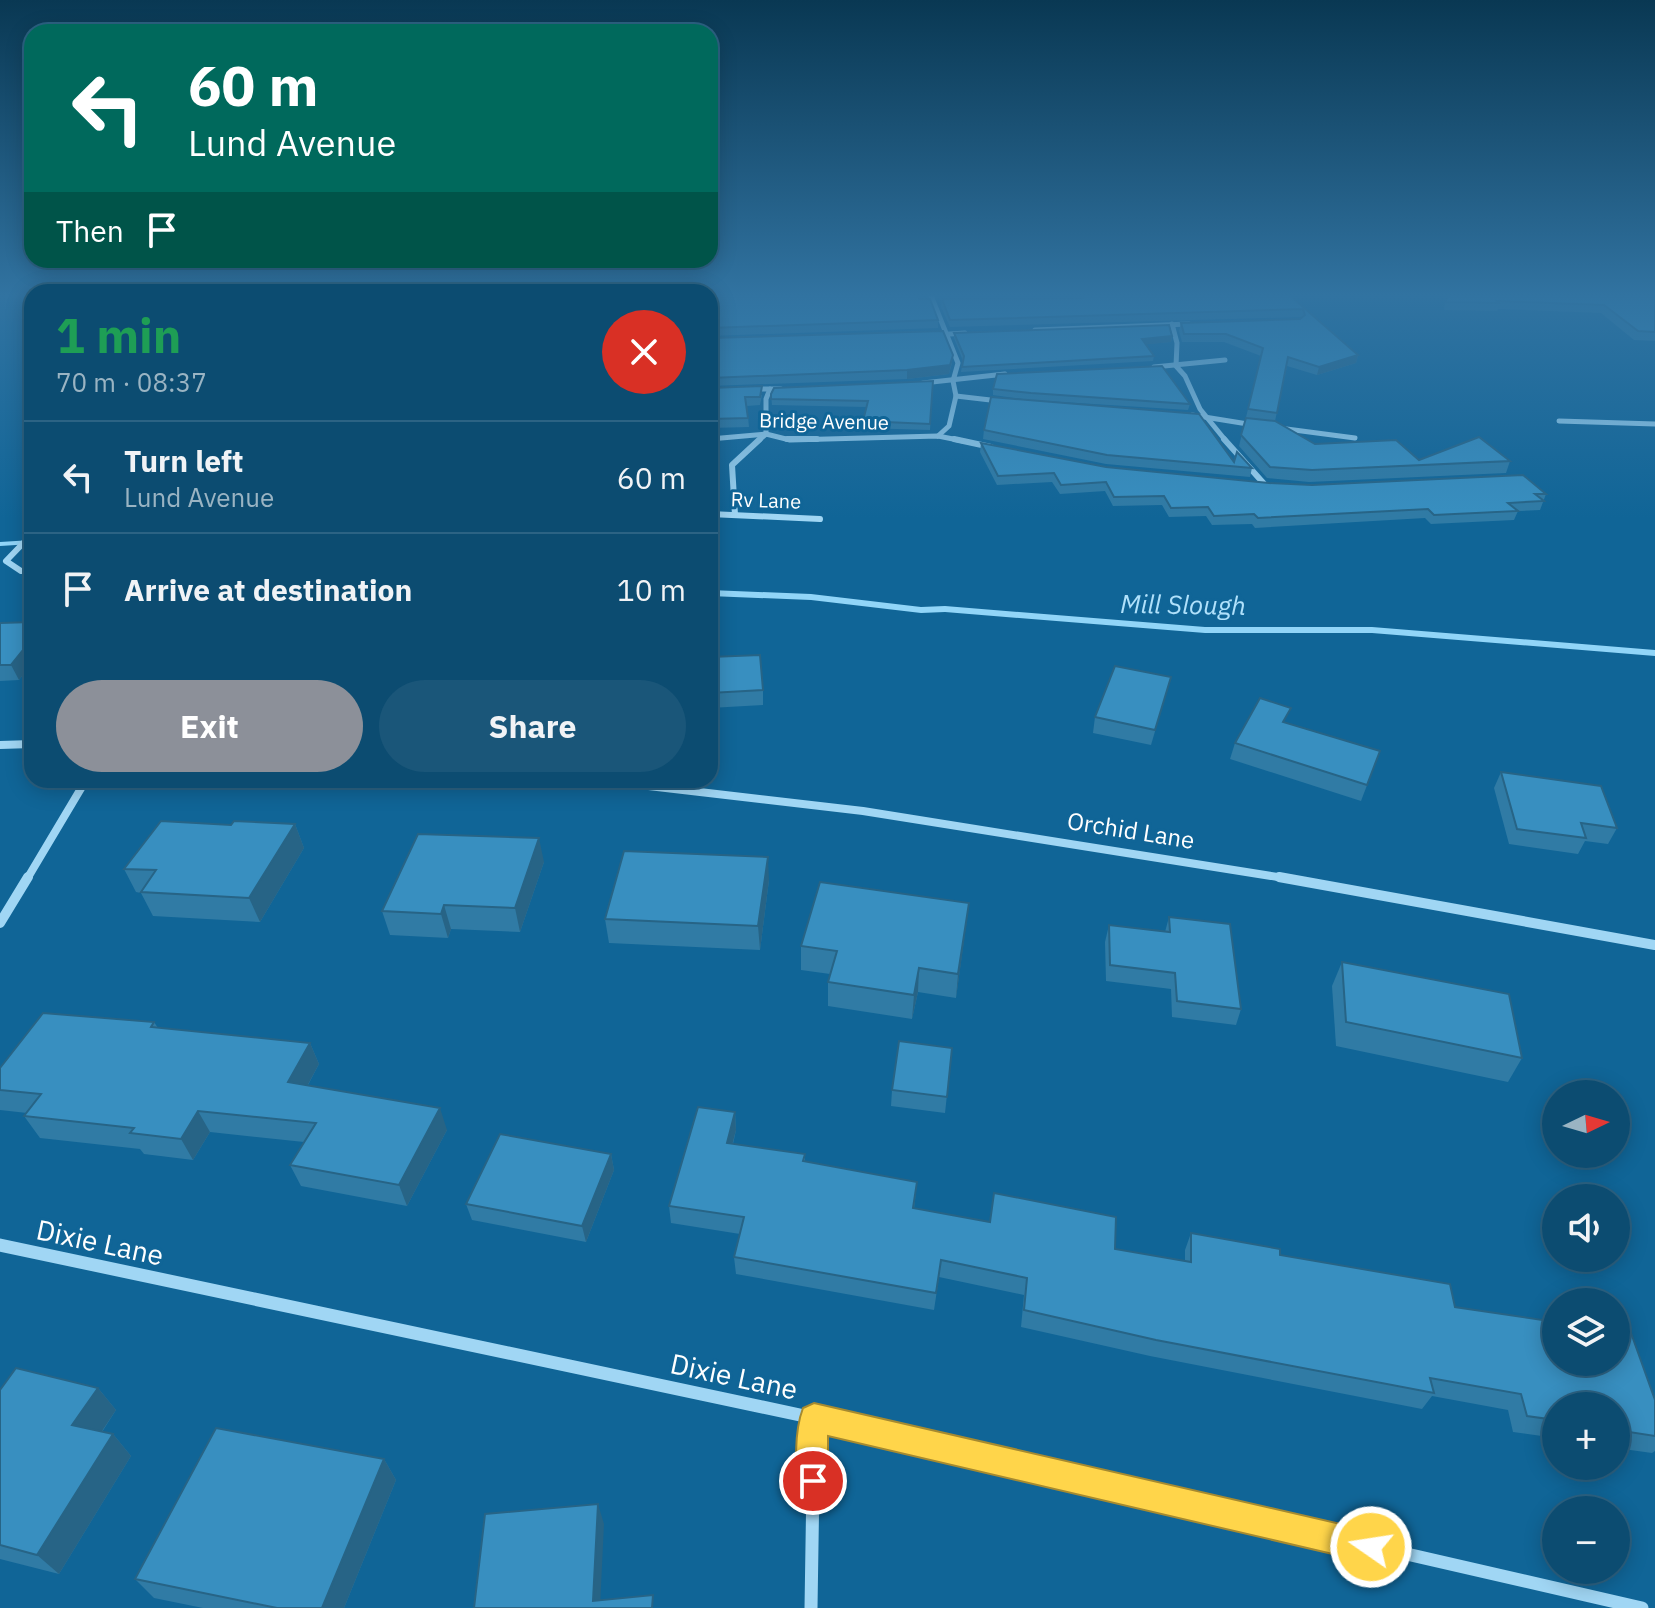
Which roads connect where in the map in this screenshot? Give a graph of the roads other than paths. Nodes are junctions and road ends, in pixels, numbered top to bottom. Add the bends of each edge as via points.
1 (957, 368) edge
2 (1179, 368) edge
3 (1006, 373) edge
4 (953, 381) junction
5 (922, 383) edge
6 (790, 388) edge
7 (770, 389) junction
8 (740, 390) edge
9 (956, 396) junction
10 (1001, 401) edge
11 (1176, 413) edge
12 (1208, 417) junction
13 (1559, 421) dead end
14 (1655, 424) edge
15 (1263, 426) edge
16 (1278, 428) edge
17 (766, 434) junction
18 (938, 436) junction
19 (718, 438) edge
20 (1355, 438) dead end
21 (999, 448) edge
22 (1252, 485) edge
23 (1266, 486) junction
24 (1278, 486) edge
25 (718, 514) edge
26 (735, 515) junction
27 (820, 519) dead end
28 (24, 543) edge
29 (24, 571) edge
30 (24, 744) edge
31 (0, 745) edge
32 (81, 788) edge
33 (667, 788) edge
34 (0, 923) edge
35 (1655, 945) edge
36 (0, 1245) edge
37 (814, 1418) junction
38 (1620, 1606) edge
39 (811, 1608) edge
40 (1642, 1608) edge

1 - 4 street
2 - 12 street
3 - 4 street
4 - 5 street
4 - 9 street
6 - 7 street
7 - 8 street
7 - 17 street
9 - 10 street
9 - 18 street via 949,426
11 - 12 street
12 - 15 street
12 - 23 street
13 - 14 street
16 - 20 street
17 - 18 street, Bridge Avenue via 790,440
17 - 19 street, Bridge Avenue
17 - 26 street via 732,465
18 - 21 street, Bridge Avenue
22 - 23 street
23 - 24 street
25 - 26 street, Rv Lane
26 - 27 street, Rv Lane
28 - 29 street via 6,561
30 - 31 street
32 - 34 street
33 - 35 street, Orchid Lane via 905,815 1169,856
36 - 37 street, Dixie Lane
37 - 38 street, Dixie Lane
37 - 39 street
38 - 40 street, Dixie Lane

